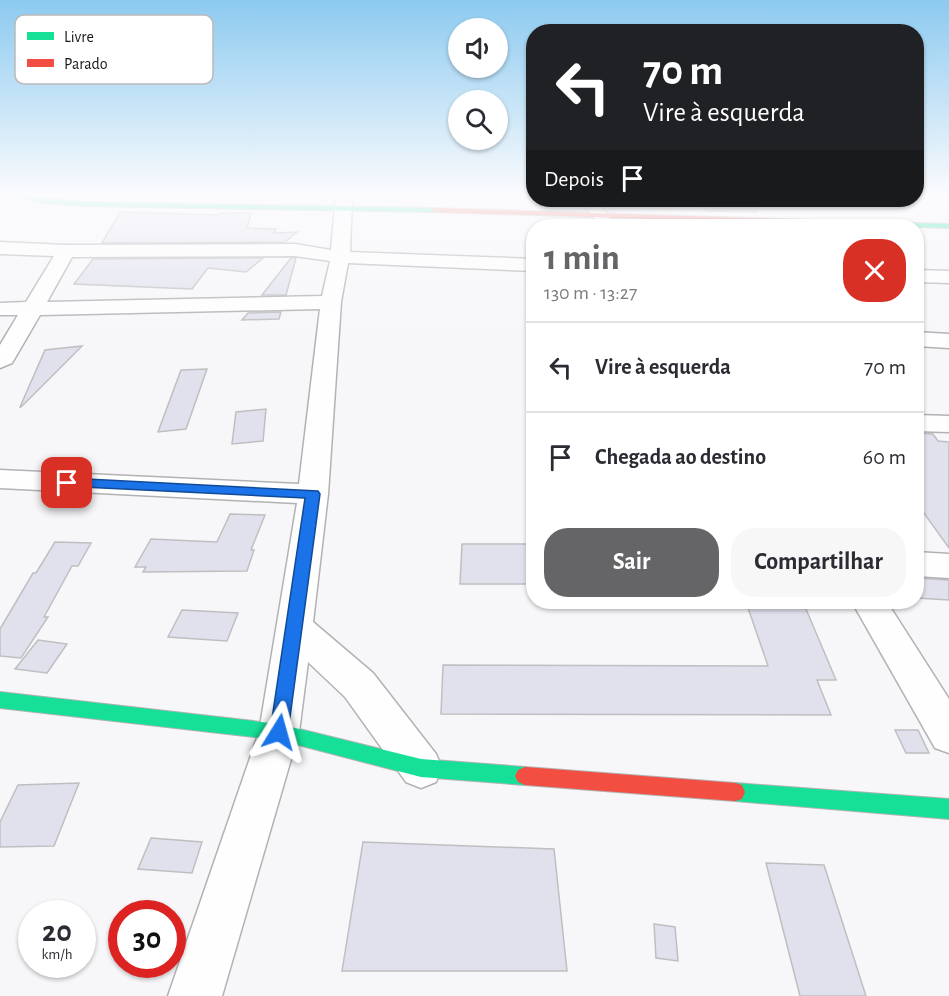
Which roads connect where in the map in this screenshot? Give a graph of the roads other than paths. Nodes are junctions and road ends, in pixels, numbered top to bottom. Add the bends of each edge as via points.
1 (341, 241) edge
2 (0, 248) edge
3 (66, 251) junction
4 (340, 257) junction
5 (526, 265) edge
6 (924, 276) edge
7 (949, 277) edge
8 (331, 302) junction
9 (32, 308) junction
10 (0, 309) edge
11 (924, 339) edge
12 (949, 340) edge
13 (0, 361) edge
14 (924, 423) edge
15 (949, 424) edge
16 (0, 479) edge
17 (313, 494) junction
18 (924, 564) edge
19 (949, 566) edge
20 (873, 609) edge
21 (295, 628) junction
22 (0, 700) edge
23 (279, 732) junction
24 (949, 735) edge
25 (421, 768) junction
26 (949, 809) edge
27 (195, 996) edge

1 - 4 street
2 - 3 street
3 - 4 street via 295,250
3 - 9 street
4 - 5 street
4 - 8 street
6 - 7 street
8 - 9 street
8 - 17 street
9 - 10 street
9 - 13 street
11 - 12 street
14 - 15 street
16 - 17 street
17 - 21 street
18 - 19 street
20 - 24 street
21 - 23 street
21 - 25 street via 359,684
22 - 23 street
23 - 25 street
23 - 27 street
25 - 26 street

